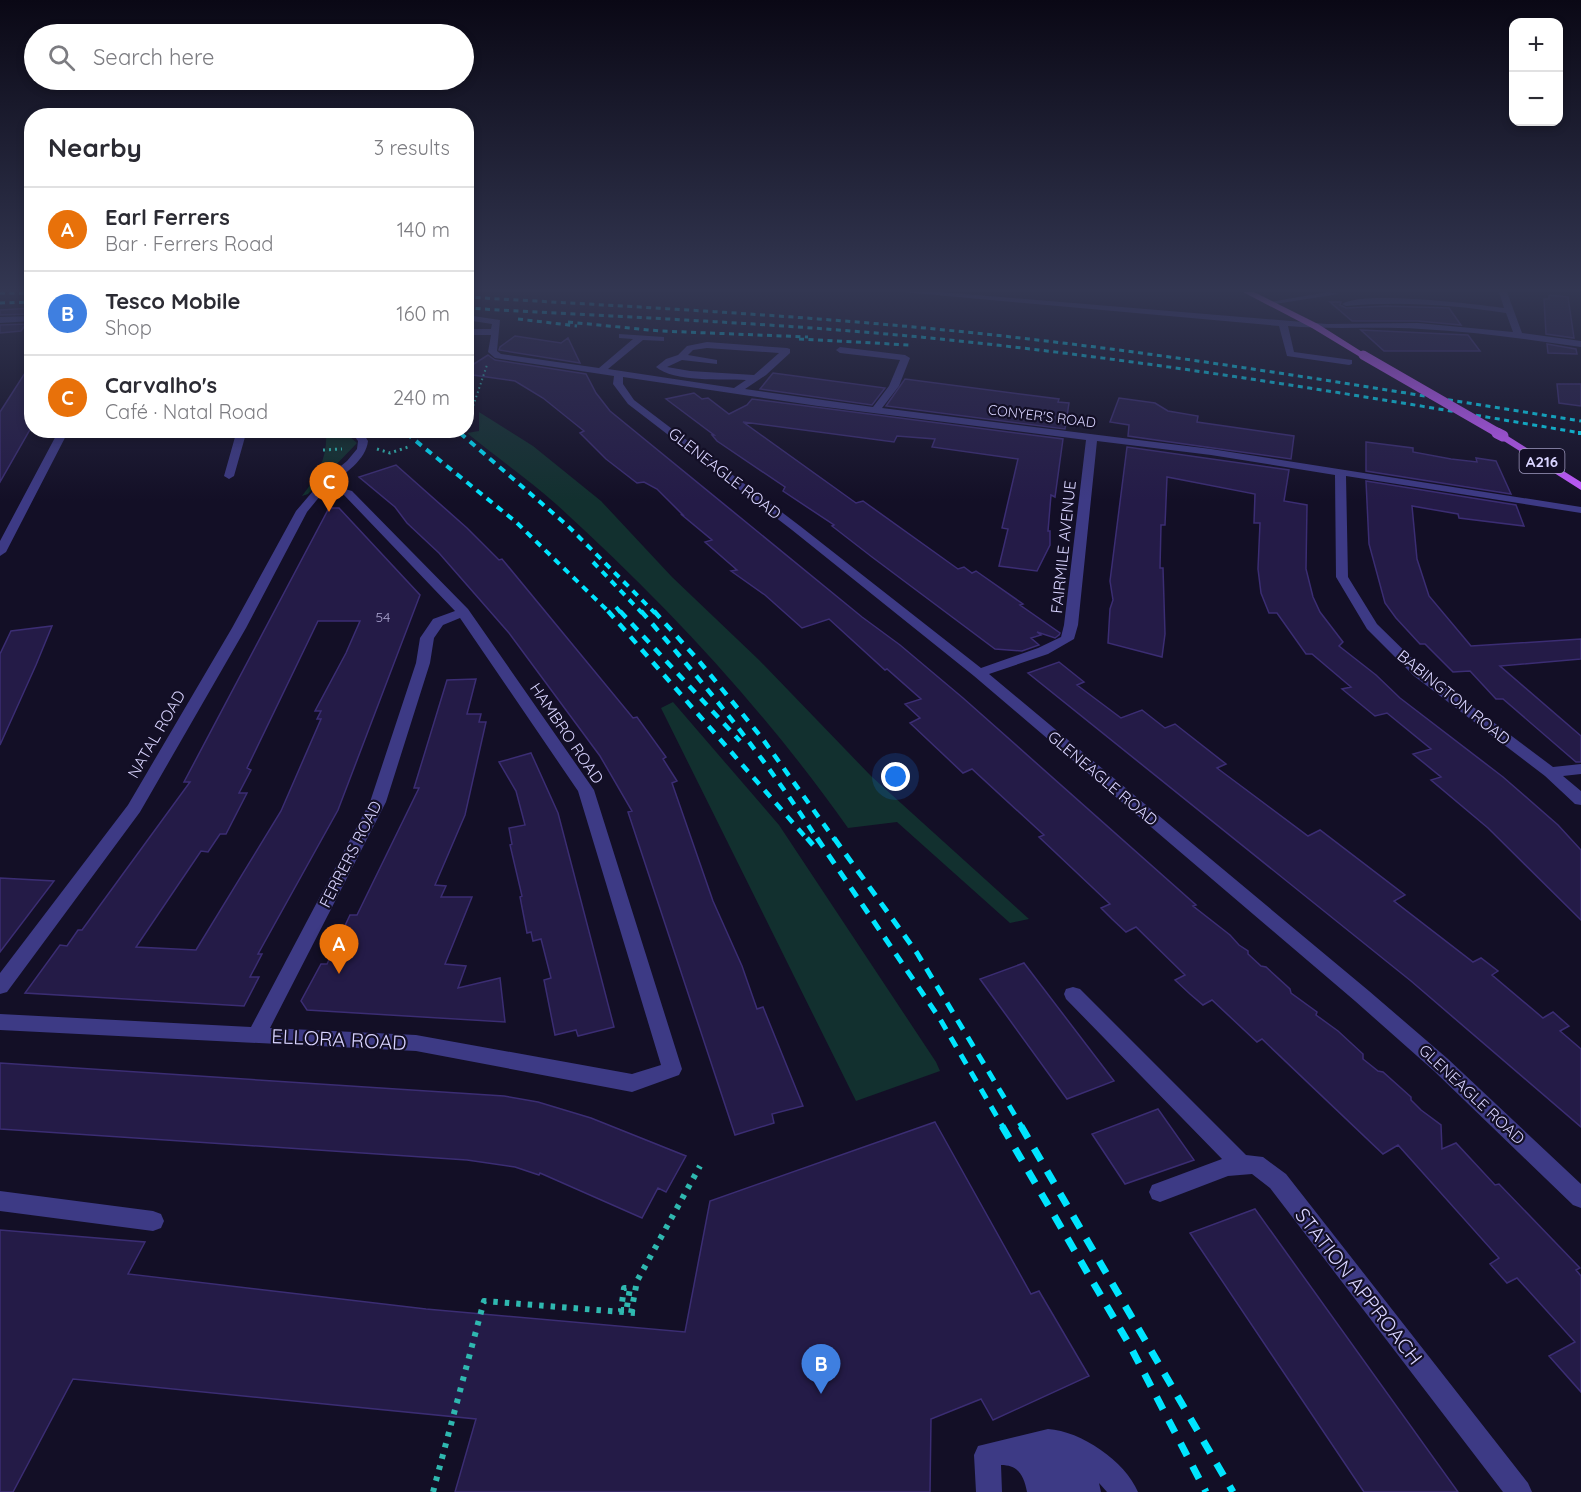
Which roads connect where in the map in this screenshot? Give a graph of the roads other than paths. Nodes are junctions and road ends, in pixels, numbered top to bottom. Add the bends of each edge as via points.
1 (537, 362) edge
2 (612, 362) edge
3 (667, 362) edge
4 (775, 362) edge
5 (904, 362) edge
6 (1374, 362) edge
7 (601, 371) junction
8 (620, 374) junction
9 (756, 378) junction
10 (736, 392) junction
11 (876, 410) junction
12 (1092, 436) junction
13 (60, 438) edge
14 (240, 438) edge
15 (361, 438) edge
16 (1340, 472) junction
17 (229, 476) dead end
18 (323, 486) junction
19 (1581, 487) edge
20 (1581, 510) edge
21 (0, 552) edge
22 (463, 612) junction
23 (979, 674) junction
24 (1581, 769) edge
25 (1550, 772) junction
26 (1581, 800) edge
27 (0, 987) edge
28 (1073, 994) dead end
29 (0, 1022) edge
30 (256, 1036) junction
31 (672, 1069) joint
32 (1242, 1165) junction
33 (1160, 1192) dead end
34 (1581, 1198) edge
35 (0, 1201) edge
36 (153, 1221) dead end
37 (1010, 1450) junction
38 (1120, 1491) edge
39 (989, 1492) edge
40 (1040, 1492) edge
41 (1063, 1492) edge
42 (1088, 1492) edge
43 (1519, 1492) edge

1 - 7 street, CONYER'S ROAD
2 - 7 street
3 - 9 street via 661,369
4 - 9 street
5 - 11 street via 894,386
6 - 19 main road, A216, bridge via 1503,436
7 - 8 street, CONYER'S ROAD
8 - 10 street, CONYER'S ROAD
8 - 23 street, GLENEAGLE ROAD via 618,384 631,402
9 - 10 street
10 - 11 street, CONYER'S ROAD
11 - 12 street, CONYER'S ROAD
12 - 16 street, CONYER'S ROAD
12 - 23 street, FAIRMILE AVENUE via 1070,633 1057,645
13 - 21 street
14 - 17 street
15 - 18 street, NATAL ROAD via 362,449 351,463
16 - 20 street, CONYER'S ROAD
16 - 25 street, BABINGTON ROAD via 1342,577 1372,626 1419,673
18 - 22 street, HAMBRO ROAD via 348,493
18 - 27 street, NATAL ROAD via 302,511 134,808
22 - 30 street, FERRERS ROAD via 438,622 427,638 423,663 378,802
22 - 31 street, HAMBRO ROAD via 586,790
23 - 34 street, GLENEAGLE ROAD via 1371,1004
24 - 25 street
25 - 26 street, BABINGTON ROAD
28 - 32 street
29 - 30 street, ELLORA ROAD
30 - 31 street, ELLORA ROAD via 416,1043 632,1083
32 - 33 street via 1228,1166
32 - 43 street, STATION APPROACH via 1255,1164 1278,1181
35 - 36 street
37 - 38 street via 1060,1443 1085,1454
37 - 39 street
37 - 40 street via 1027,1460 1037,1474
37 - 41 street via 1031,1449 1043,1455 1056,1471
37 - 42 street via 1051,1447 1065,1454 1077,1465

